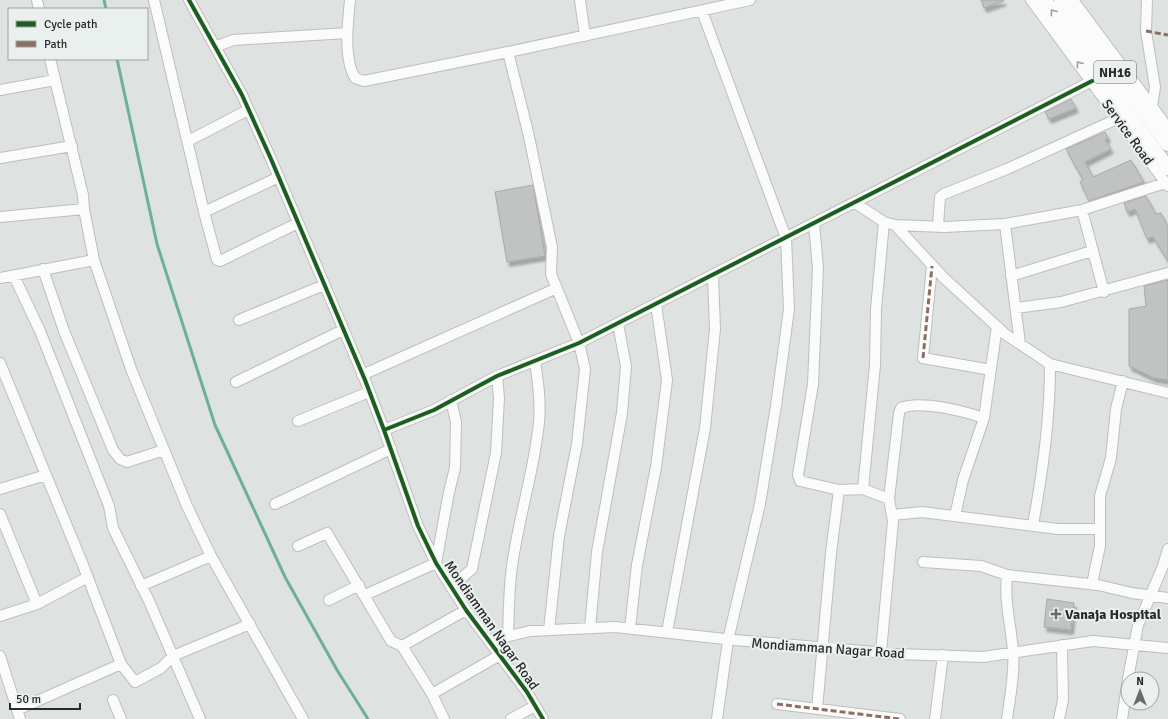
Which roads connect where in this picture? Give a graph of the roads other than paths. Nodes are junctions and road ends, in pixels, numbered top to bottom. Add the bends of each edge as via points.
1 (154, 0) edge
2 (189, 0) edge
3 (350, 0) edge
4 (580, 0) edge
5 (750, 0) edge
6 (1031, 0) edge
7 (1044, 0) edge
8 (1061, 0) edge
9 (1073, 0) edge
10 (1147, 0) edge
11 (702, 11) junction
12 (347, 33) junction
13 (585, 36) junction
14 (215, 47) junction
15 (508, 52) junction
16 (50, 60) edge
17 (55, 80) junction
18 (1092, 81) junction
19 (0, 90) edge
20 (1152, 107) junction
21 (248, 110) junction
22 (1119, 118) junction
23 (1168, 128) edge
24 (188, 141) junction
25 (1168, 144) edge
26 (72, 146) junction
27 (0, 158) edge
28 (1168, 168) edge
29 (279, 177) junction
30 (1167, 185) edge
31 (855, 203) junction
32 (84, 209) junction
33 (1082, 210) junction
34 (204, 212) junction
35 (0, 217) edge
36 (884, 222) junction
37 (298, 223) junction
38 (814, 224) junction
39 (1005, 224) junction
40 (895, 225) junction
41 (938, 226) junction
42 (786, 238) junction
43 (1092, 251) junction
44 (94, 260) junction
45 (932, 266) junction
46 (43, 270) junction
47 (1168, 273) edge
48 (14, 276) junction
49 (713, 276) junction
50 (1011, 276) junction
51 (0, 278) edge
52 (324, 285) junction
53 (557, 288) junction
54 (1104, 292) junction
55 (656, 304) junction
56 (1016, 308) junction
57 (239, 320) dead end
58 (618, 324) junction
59 (997, 326) junction
60 (343, 330) junction
61 (579, 343) junction
62 (1020, 344) junction
63 (535, 361) junction
64 (0, 363) edge
65 (1050, 364) junction
66 (991, 370) junction
67 (362, 375) junction
68 (497, 376) junction
69 (1123, 381) junction
70 (236, 382) dead end
71 (369, 392) junction
72 (1168, 393) edge
73 (452, 400) junction
74 (984, 418) junction
75 (298, 421) dead end
76 (384, 430) junction
77 (391, 449) junction
78 (164, 450) junction
79 (46, 475) junction
80 (0, 489) edge
81 (863, 489) junction
82 (839, 490) junction
83 (889, 499) junction
84 (275, 504) dead end
85 (0, 514) edge
86 (892, 515) junction
87 (955, 516) junction
88 (1033, 525) junction
89 (1098, 529) junction
90 (298, 546) dead end
91 (1168, 549) edge
92 (211, 556) junction
93 (923, 562) dead end
94 (436, 563) junction
95 (1008, 574) junction
96 (88, 577) junction
97 (1092, 584) junction
98 (359, 585) junction
99 (141, 586) junction
100 (451, 587) junction
101 (365, 595) junction
102 (1150, 595) junction
103 (1168, 598) edge
104 (329, 600) dead end
105 (37, 604) junction
106 (466, 610) junction
107 (0, 616) edge
108 (250, 624) junction
109 (590, 628) junction
110 (630, 628) junction
111 (549, 630) junction
112 (667, 632) junction
113 (508, 636) junction
114 (728, 640) junction
115 (489, 641) junction
116 (1135, 644) junction
117 (1062, 645) junction
118 (402, 646) junction
119 (822, 648) junction
120 (1168, 648) edge
121 (881, 652) junction
122 (1013, 652) junction
123 (500, 655) junction
124 (943, 655) junction
125 (0, 656) edge
126 (173, 656) junction
127 (121, 664) junction
128 (1130, 671) edge
129 (5, 685) edge
130 (432, 694) junction
131 (113, 700) dead end
132 (777, 704) dead end
133 (535, 706) junction
134 (817, 709) junction
135 (18, 715) edge
136 (121, 719) edge
137 (200, 719) edge
138 (303, 719) edge
139 (444, 719) edge
140 (511, 719) edge
141 (543, 719) edge
142 (717, 719) edge
143 (900, 719) edge
144 (935, 719) edge
145 (1007, 719) edge
146 (1059, 719) edge

1 - 24 street
2 - 14 street, Mondiamman Nagar Road
3 - 12 street
4 - 13 street
5 - 11 street
18 -> 6 street, Service Road
28 -> 7 highway, NH16
8 - 25 highway, NH16
9 - 20 street
10 - 20 street via 1146,36 1155,87
11 - 13 street
11 - 42 street
12 - 14 street via 233,40
12 - 15 street via 352,72 355,78 364,81
13 - 15 street
14 - 21 street, Mondiamman Nagar Road via 242,94
15 - 53 street via 552,247 551,274
16 - 17 street
17 - 19 street
17 - 26 street
18 - 22 street, Service Road
18 - 31 street
20 - 23 street
21 - 24 street
21 - 29 street, Mondiamman Nagar Road
22 - 30 street, Service Road
22 - 41 street via 1007,170 944,194 939,201
24 - 34 street
26 - 27 street
26 - 32 street
29 - 34 street
29 - 37 street, Mondiamman Nagar Road
30 - 33 street
31 - 36 street
31 - 38 street
32 - 35 street
32 - 44 street
33 - 39 street
33 - 43 street
34 - 37 street via 217,260
36 - 40 street
36 - 81 street via 876,309 875,365
37 - 52 street, Mondiamman Nagar Road
38 - 42 street
38 - 82 street via 818,268 813,384 798,475 800,480 806,483
39 - 41 street
39 - 50 street
40 - 41 street
40 - 45 street
42 - 49 street
42 - 114 street via 789,308 776,406 760,504
43 - 50 street
43 - 54 street
44 - 46 street
44 - 78 street via 131,369
45 - 59 street
45 - 66 street via 923,358
46 - 48 street
46 - 78 street via 64,330 113,450 120,459 127,462
47 - 54 street
48 - 51 street
48 - 99 street via 40,331 109,506 114,528
49 - 55 street
49 - 112 street via 715,329 705,428
50 - 56 street
52 - 57 street
52 - 60 street, Mondiamman Nagar Road
53 - 61 street
53 - 67 street
54 - 56 street via 1062,302
55 - 58 street
55 - 110 street via 667,380 656,467 637,565
56 - 62 street
58 - 61 street
58 - 109 street via 626,366 622,413 597,552
59 - 62 street
59 - 66 street
60 - 67 street, Mondiamman Nagar Road
60 - 70 street
61 - 63 street
61 - 111 street via 584,369 577,444 559,536
62 - 65 street
63 - 68 street
63 - 113 street via 539,421 534,460 514,550
64 - 79 street
65 - 69 street
65 - 88 street via 1048,429
66 - 74 street
67 - 71 street, Mondiamman Nagar Road
68 - 73 street
68 - 100 street via 499,398 496,453 472,569
69 - 72 street
69 - 89 street via 1116,410 1111,458 1100,496
71 - 75 street
71 - 76 street, Mondiamman Nagar Road
73 - 76 street
73 - 94 street via 456,422 455,468
74 - 83 street via 951,409 906,406 901,408 898,413
74 - 87 street via 963,480
76 - 77 street, Mondiamman Nagar Road
77 - 84 street
77 - 94 street, Mondiamman Nagar Road via 418,526
78 - 92 street
79 - 80 street
79 - 96 street
81 - 82 street
81 - 83 street
82 - 119 street
83 - 86 street
85 - 105 street
86 - 87 street via 922,512
86 - 121 street
87 - 88 street
88 - 89 street via 1058,529
89 - 97 street via 1100,546
90 - 98 street via 327,533
91 - 102 street
92 - 99 street
92 - 108 street
93 - 95 street via 981,566
94 - 100 street, Mondiamman Nagar Road
94 - 101 street
95 - 97 street
95 - 122 street via 1005,592
96 - 105 street
96 - 127 street
97 - 102 street
98 - 101 street
98 - 104 street
99 - 126 street
100 - 106 street, Mondiamman Nagar Road
101 - 118 street via 391,641
102 - 103 street
102 - 116 street via 1138,625
105 - 107 street
106 - 115 street, Mondiamman Nagar Road
106 - 118 street
108 - 126 street
108 - 138 street
109 - 110 street, Mondiamman Nagar Road
109 - 111 street, Mondiamman Nagar Road
110 - 112 street, Mondiamman Nagar Road
111 - 113 street, Mondiamman Nagar Road
112 - 114 street, Mondiamman Nagar Road
113 - 115 street, Mondiamman Nagar Road
114 - 119 street, Mondiamman Nagar Road
114 - 142 street
115 - 123 street, Mondiamman Nagar Road
116 - 117 street, Mondiamman Nagar Road via 1093,641
116 - 120 street, Mondiamman Nagar Road
116 - 128 street
117 - 122 street, Mondiamman Nagar Road
117 - 146 street via 1062,700
118 - 130 street
119 - 121 street, Mondiamman Nagar Road
119 - 134 street
121 - 124 street, Mondiamman Nagar Road
122 - 124 street, Mondiamman Nagar Road via 983,657
122 - 145 street
123 - 130 street
123 - 133 street, Mondiamman Nagar Road
124 - 144 street
125 - 129 street
126 - 127 street via 161,668 136,682
126 - 137 street
127 - 135 street
129 - 135 street
130 - 139 street
131 - 136 street
132 - 134 street
133 - 140 street
133 - 141 street, Mondiamman Nagar Road
134 - 143 street

